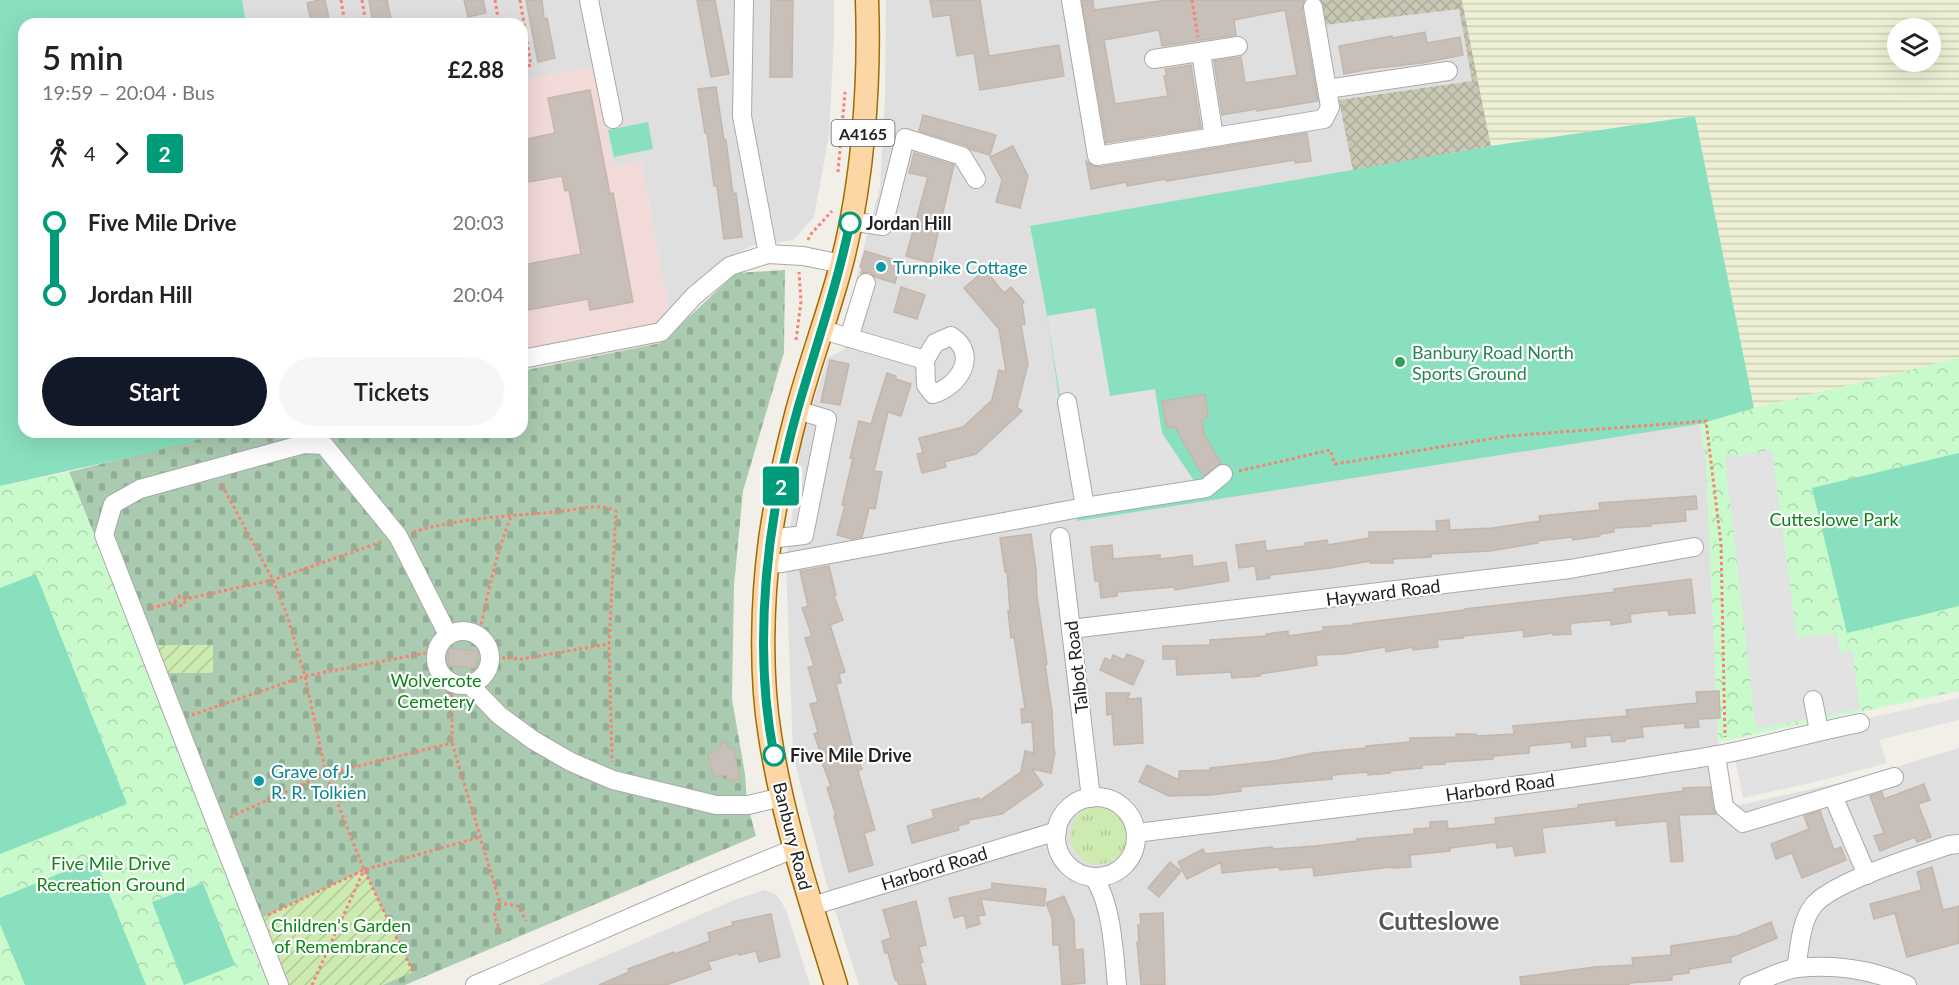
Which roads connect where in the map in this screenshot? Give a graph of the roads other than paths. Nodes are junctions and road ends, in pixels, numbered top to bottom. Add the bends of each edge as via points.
1 (589, 0) edge
2 (744, 0) edge
3 (867, 0) edge
4 (1071, 0) edge
5 (1313, 7) dead end
6 (1238, 46) dead end
7 (1201, 53) junction
8 (1154, 59) dead end
9 (1448, 71) dead end
10 (1327, 89) junction
11 (613, 119) dead end
12 (1214, 137) junction
13 (976, 179) dead end
14 (843, 215) junction
15 (768, 254) junction
16 (842, 264) junction
17 (866, 283) dead end
18 (822, 330) junction
19 (849, 338) junction
20 (528, 358) edge
21 (925, 360) dead end
22 (1067, 402) dead end
23 (798, 410) junction
24 (1223, 474) road end
25 (1085, 507) junction
26 (1060, 537) dead end
27 (770, 539) junction
28 (1694, 547) dead end
29 (768, 564) junction
30 (1071, 629) junction
31 (448, 635) junction
32 (461, 684) junction
33 (1813, 700) dead end
34 (1860, 723) dead end
35 (1819, 730) junction
36 (1722, 754) junction
37 (1894, 777) dead end
38 (1833, 796) junction
39 (782, 797) junction
40 (1091, 798) junction
41 (1057, 831) junction
42 (1137, 833) junction
43 (1959, 844) edge
44 (796, 849) junction
45 (1867, 875) junction
46 (1094, 878) junction
47 (812, 906) junction
48 (1796, 968) junction
49 (279, 985) edge
50 (475, 985) edge
51 (836, 985) edge
52 (1117, 985) edge
53 (1749, 985) edge
54 (1907, 985) edge

1 - 11 street
2 - 15 street via 741,116
3 - 14 main road, Banbury Road / A4165 via 862,147
4 - 12 street via 1097,156
5 - 10 street
6 - 7 street
7 - 8 street
7 - 12 street
9 - 10 street
10 - 12 street via 1330,106 1324,119
13 - 14 street via 962,156 905,138 883,226
14 - 16 main road, Banbury Road / A4165
15 - 16 street
15 - 20 street via 730,266 694,296 661,332
16 - 18 main road, Banbury Road / A4165
17 - 19 street
18 - 19 street
18 - 23 main road, Banbury Road / A4165
19 - 21 street
22 - 25 street
23 - 27 main road, Banbury Road / A4165
23 - 27 street via 827,419 804,535
24 - 25 street via 1206,489
25 - 29 street
26 - 30 street, Talbot Road
27 - 29 main road, Banbury Road / A4165
28 - 30 street, Hayward Road via 1570,569
29 - 39 main road, Banbury Road / A4165 via 763,650 770,734
30 - 40 street, Talbot Road
31 - 32 street via 440,642 435,662 444,679
31 - 32 street via 466,631 479,636 487,645 489,668 484,676
31 - 49 street via 398,536 324,445 304,444 140,489 113,504 104,535
32 - 39 street via 533,740 613,780 716,805 748,805
33 - 35 street
34 - 35 street, Harbord Road
35 - 36 street, Harbord Road
36 - 38 street via 1724,807 1743,823
36 - 42 street, Harbord Road via 1516,785
37 - 38 street
38 - 45 street
39 - 44 main road, Banbury Road / A4165
40 - 41 street via 1067,810
40 - 42 street via 1109,799 1121,805
41 - 46 street via 1058,848 1068,865 1079,874
41 - 47 street, Harbord Road
42 - 46 street via 1134,852 1125,866 1113,874
43 - 45 street
44 - 47 main road, Banbury Road / A4165
44 - 50 street
45 - 48 street via 1831,890 1814,905 1804,922
46 - 52 street via 1100,886 1110,925
47 - 51 main road, Banbury Road / A4165
48 - 53 street
48 - 54 street via 1842,968 1884,975

